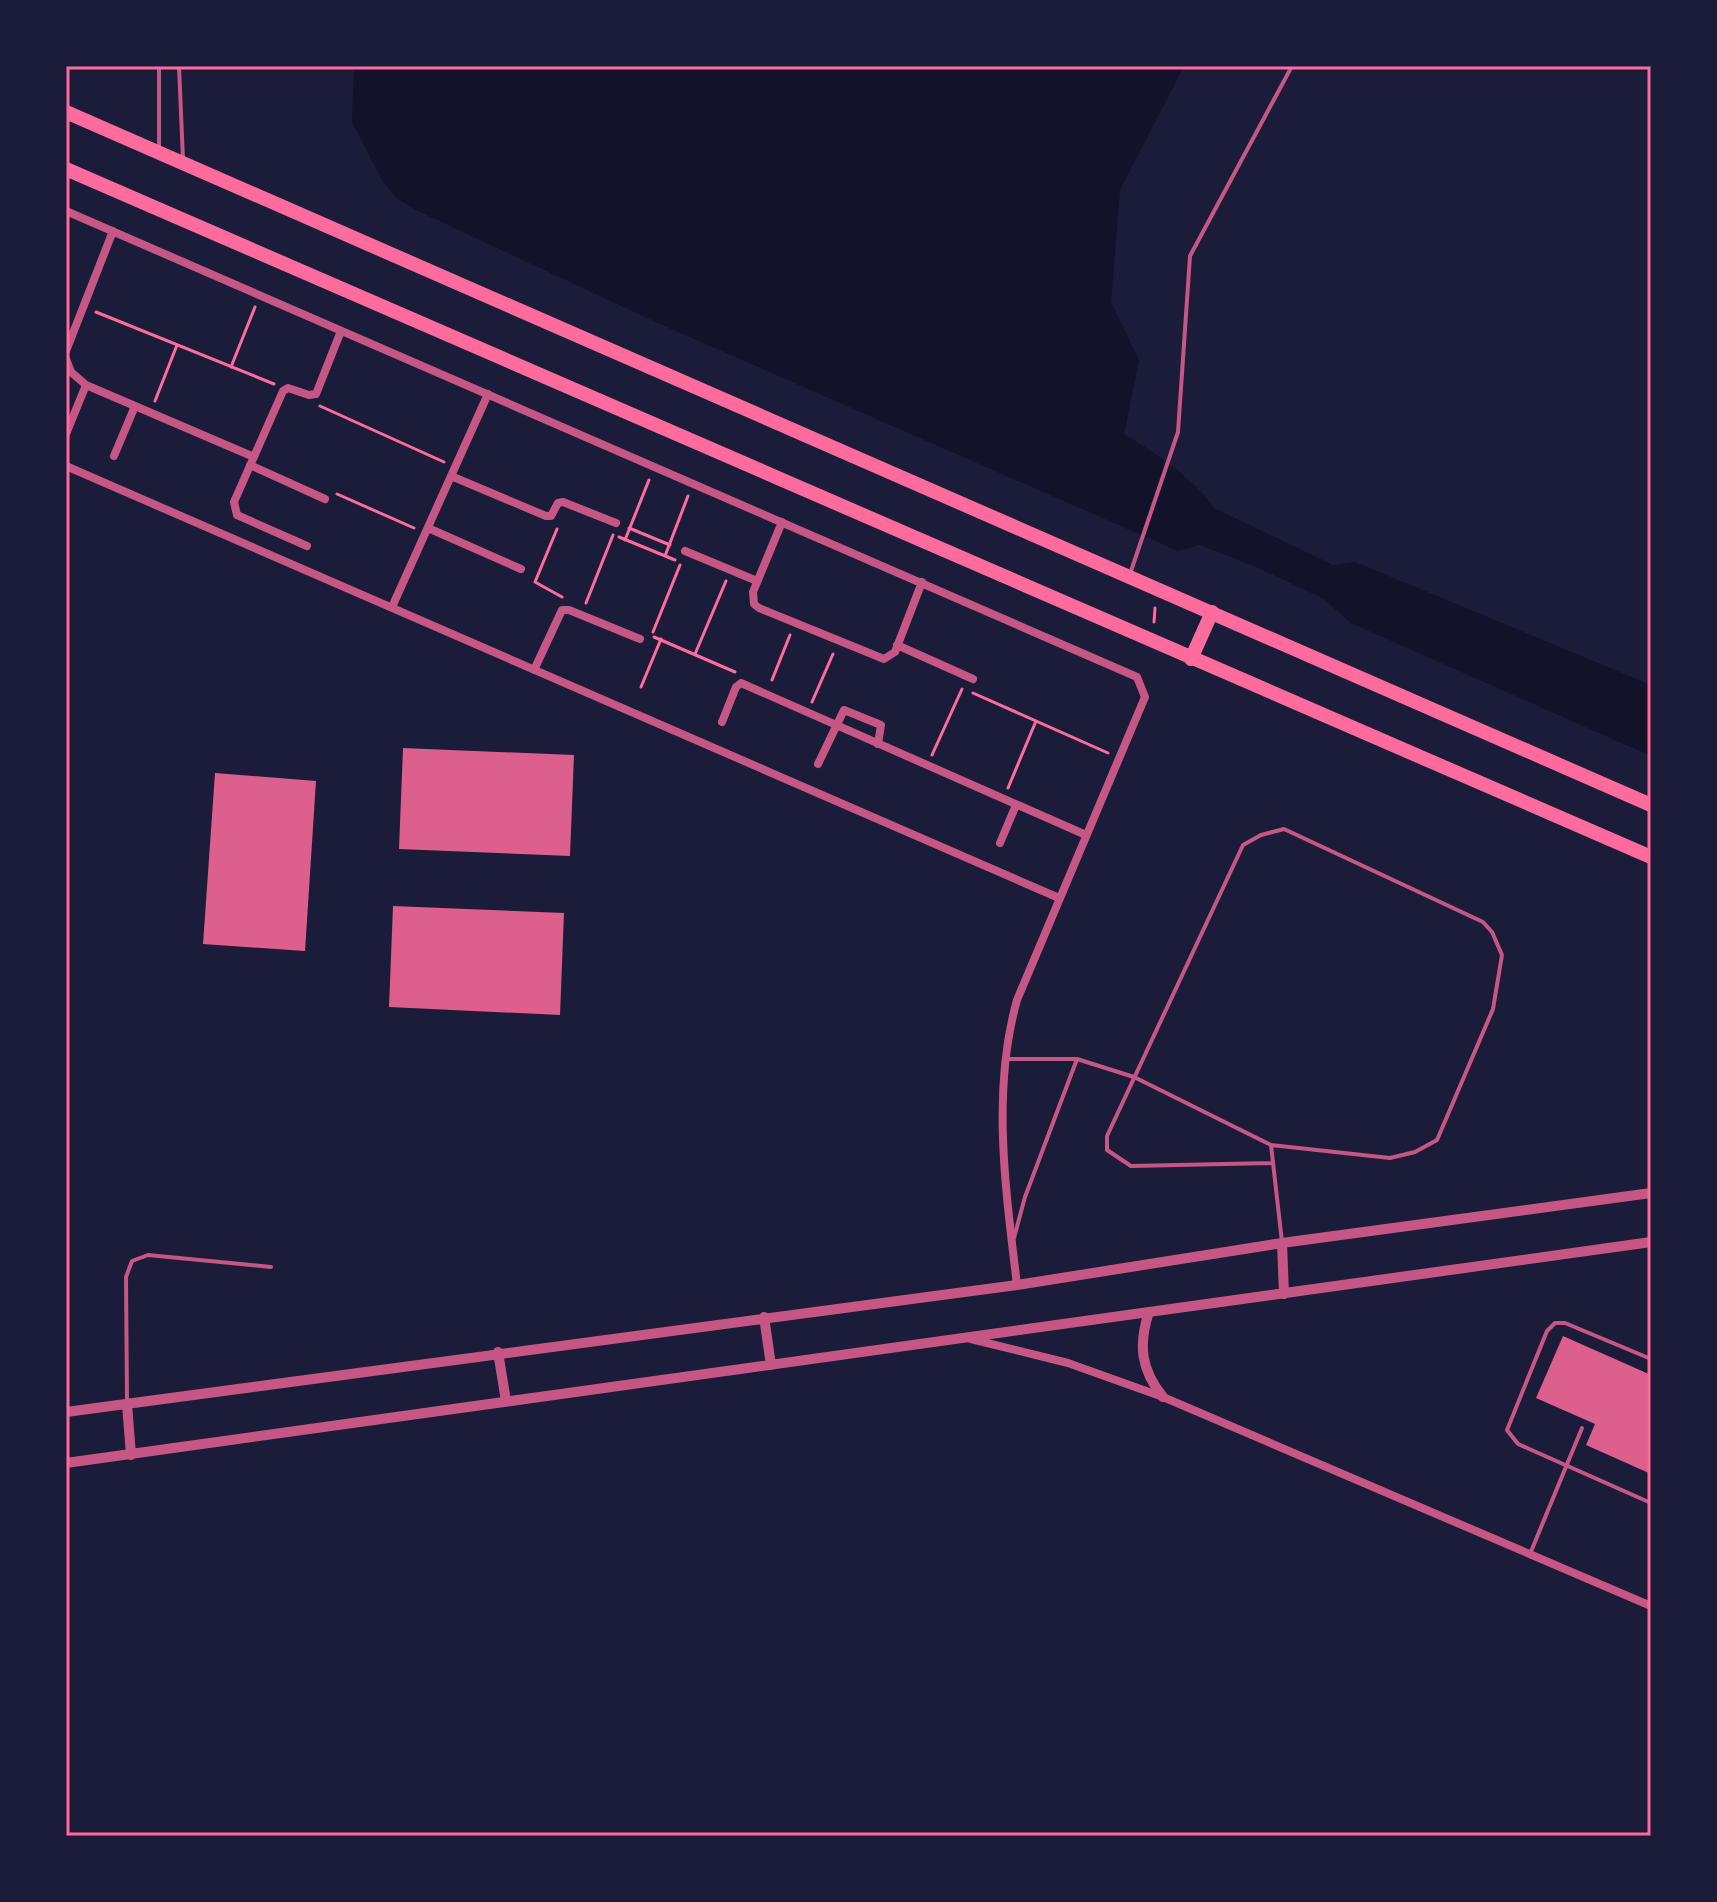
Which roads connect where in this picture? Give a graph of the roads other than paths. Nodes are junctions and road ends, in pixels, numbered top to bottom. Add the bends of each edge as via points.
1 (159, 66) edge
2 (179, 66) edge
3 (1292, 66) edge
4 (66, 112) edge
5 (159, 152) junction
6 (183, 162) junction
7 (66, 169) edge
8 (66, 211) edge
9 (113, 231) junction
10 (341, 331) junction
11 (66, 351) edge
12 (66, 359) edge
13 (86, 385) junction
14 (488, 394) junction
15 (135, 406) junction
16 (66, 434) edge
17 (114, 456) dead end
18 (252, 461) junction
19 (66, 466) edge
20 (453, 471) junction
21 (325, 499) dead end
22 (782, 522) junction
23 (616, 523) road end
24 (428, 528) junction
25 (307, 546) dead end
26 (685, 551) road end
27 (521, 569) dead end
28 (1129, 576) junction
29 (757, 581) junction
30 (922, 582) junction
31 (392, 607) junction
32 (1212, 612) junction
33 (640, 639) dead end
34 (897, 645) junction
35 (1191, 659) junction
36 (534, 670) junction
37 (973, 679) dead end
38 (722, 722) dead end
39 (835, 725) junction
40 (878, 744) junction
41 (818, 764) dead end
42 (1016, 805) junction
43 (1651, 805) edge
44 (1086, 835) junction
45 (1000, 843) dead end
46 (1651, 857) edge
47 (1059, 898) junction
48 (1004, 1059) junction
49 (1077, 1059) junction
50 (1134, 1077) junction
51 (1271, 1145) junction
52 (1273, 1163) junction
53 (1651, 1193) edge
54 (1651, 1242) edge
55 (1282, 1243) junction
56 (1012, 1247) junction
57 (271, 1267) dead end
58 (1017, 1285) junction
59 (1284, 1294) junction
60 (1149, 1312) junction
61 (764, 1317) junction
62 (971, 1339) junction
63 (498, 1352) junction
64 (1651, 1359) edge
65 (771, 1365) junction
66 (1163, 1397) junction
67 (506, 1401) junction
68 (127, 1404) junction
69 (66, 1412) edge
70 (1582, 1428) dead end
71 (131, 1455) junction
72 (66, 1463) edge
73 (1567, 1465) junction
74 (1651, 1503) edge
75 (1530, 1554) junction
76 (1651, 1606) edge

1 - 5 lane
2 - 6 lane
3 - 28 lane via 1190,256 1178,432
4 - 5 highway
5 - 6 highway
6 - 28 highway
7 - 35 highway
8 - 9 street
9 - 10 street
9 - 11 street
10 - 14 street
10 - 18 street via 318,390 312,395 285,389
12 - 13 street
13 - 15 street
13 - 16 street
14 - 20 street
14 - 22 street
15 - 17 street
15 - 18 street
18 - 21 street
18 - 25 street via 234,512
19 - 31 street
20 - 23 street via 546,516 563,502
20 - 24 street
22 - 29 street
22 - 30 street
24 - 27 street
24 - 31 street
26 - 29 street
28 - 32 highway
29 - 34 street via 753,592 759,608 884,659
30 - 34 street
30 - 44 street via 1137,677 1145,697
31 - 36 street
32 - 35 highway
32 - 43 highway
33 - 36 street via 562,610
34 - 37 street
35 - 46 highway
36 - 47 street
38 - 39 street via 741,683
39 - 40 street
39 - 40 street via 844,710 859,714 881,725
39 - 41 street
40 - 42 street
42 - 44 street
42 - 45 street
44 - 47 street
47 - 48 street via 1017,1000
48 - 49 lane
48 - 56 street
49 - 50 lane
49 - 56 lane via 1025,1197
50 - 51 lane
50 - 51 lane via 1243,845 1261,835 1284,829 1483,922 1502,955 1493,1009 1437,1140 1390,1158
50 - 52 lane via 1107,1136 1107,1150 1117,1159 1131,1166
51 - 52 lane
52 - 55 lane
53 - 55 street
54 - 59 street
55 - 58 street
55 - 59 street
56 - 58 street
57 - 68 lane via 148,1255 132,1261 126,1277
58 - 61 street
59 - 60 street
60 - 62 street
60 - 66 street via 1143,1357 1151,1382
61 - 63 street
61 - 65 street
62 - 65 street
62 - 66 street via 1068,1363
63 - 67 street
63 - 68 street
64 - 73 lane via 1565,1323 1550,1326 1507,1430 1518,1444
65 - 67 street
66 - 75 street
67 - 71 street
68 - 69 street
68 - 71 street
70 - 73 lane
71 - 72 street
73 - 74 lane
73 - 75 lane
75 - 76 street

